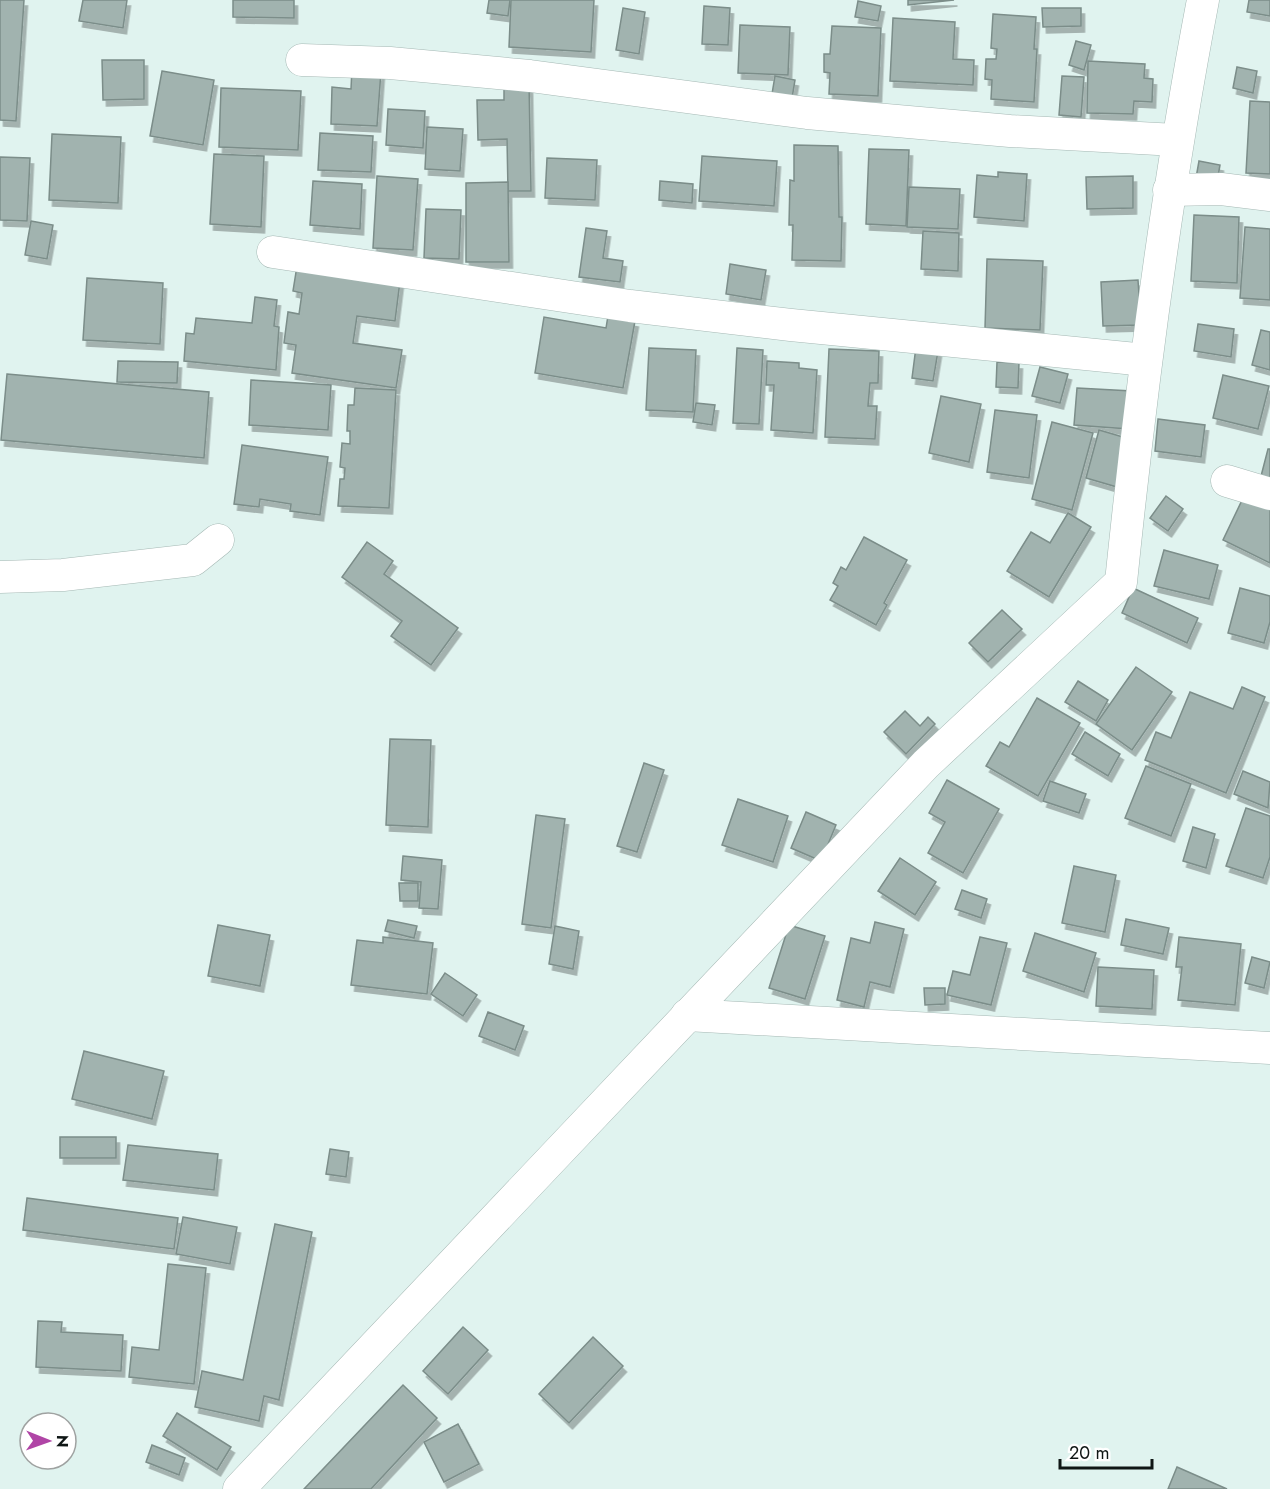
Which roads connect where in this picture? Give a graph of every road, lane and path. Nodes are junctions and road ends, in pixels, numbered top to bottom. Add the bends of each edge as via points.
1 (1203, 0) edge
2 (302, 60) dead end
3 (1176, 140) junction
4 (1170, 190) junction
5 (1270, 195) edge
6 (273, 252) dead end
7 (1146, 360) junction
8 (1227, 482) dead end
9 (1270, 494) edge
10 (218, 540) dead end
11 (0, 577) edge
12 (687, 1015) junction
13 (1270, 1048) edge
14 (239, 1489) edge

1 - 3 street
2 - 3 street via 390,63 530,76 807,113 1010,131
3 - 4 street
4 - 5 street via 1221,189
4 - 7 street
6 - 7 street via 630,306
7 - 12 street via 1121,582 926,764
8 - 9 street
10 - 11 street via 193,560 63,575
12 - 13 street
12 - 14 street

